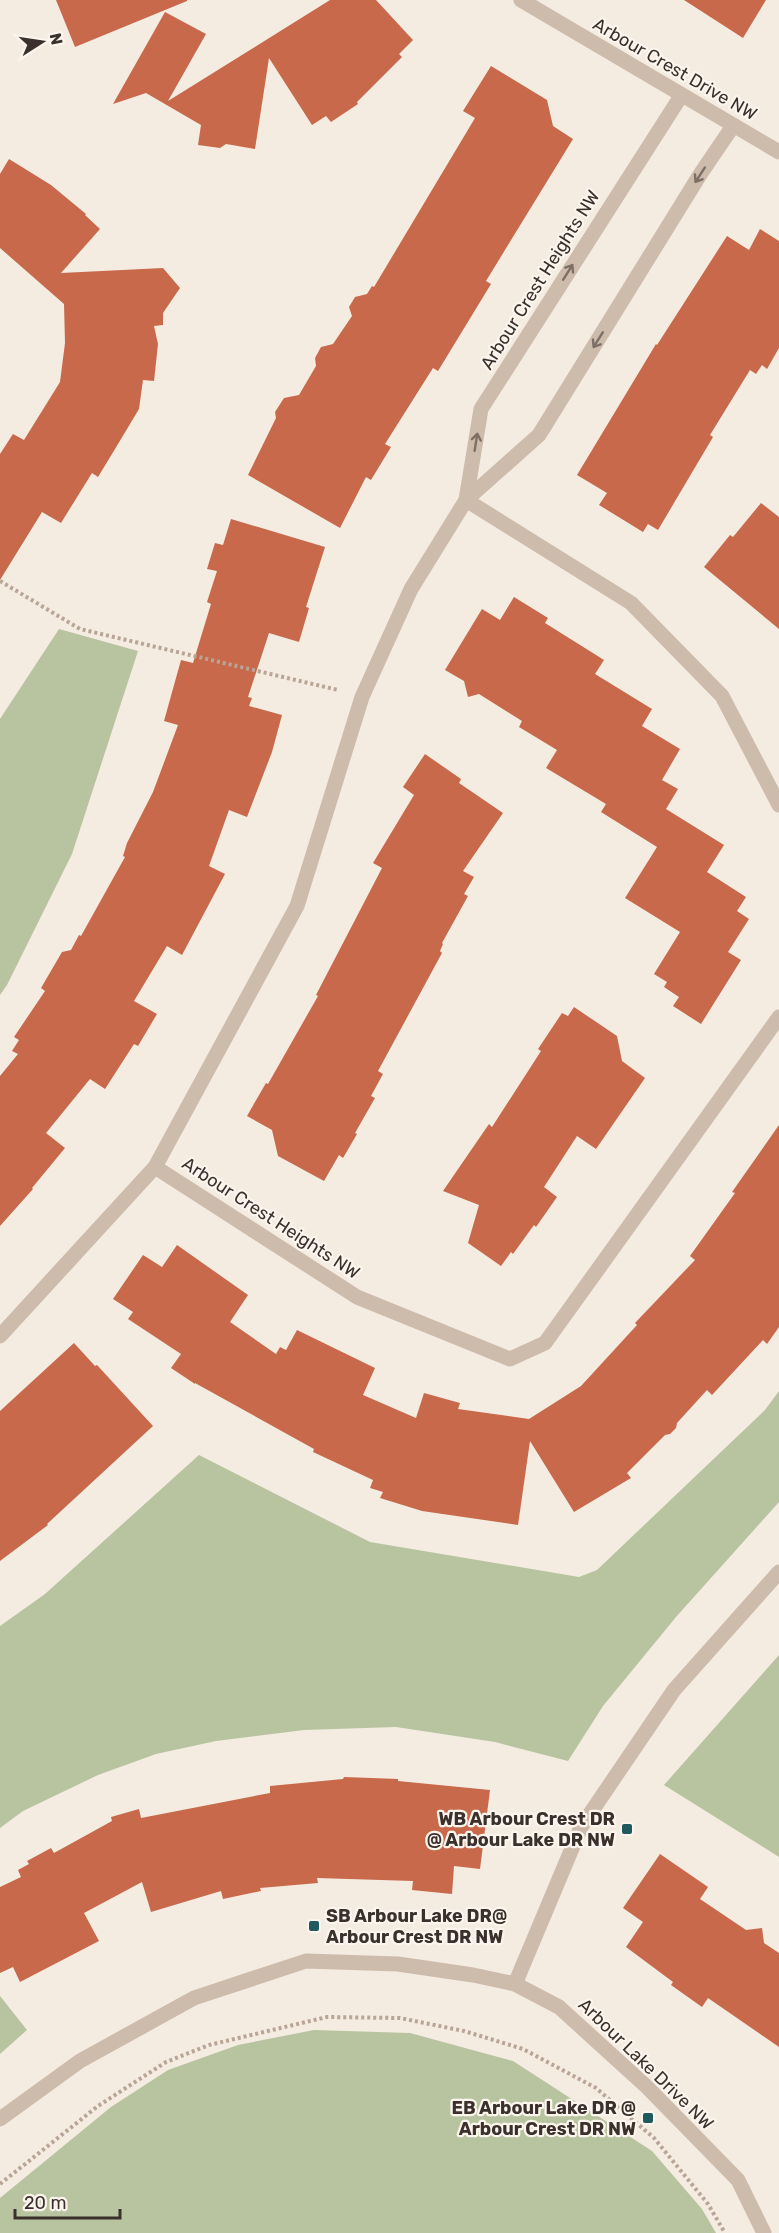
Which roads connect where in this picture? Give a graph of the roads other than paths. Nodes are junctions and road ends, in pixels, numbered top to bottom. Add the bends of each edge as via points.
1 (520, 0) edge
2 (681, 96) junction
3 (733, 126) junction
4 (779, 152) edge
5 (466, 500) junction
6 (779, 805) edge
7 (779, 1017) edge
8 (155, 1167) junction
9 (0, 1336) edge
10 (779, 1572) edge
11 (515, 1984) junction
12 (0, 2119) edge
13 (764, 2233) edge

1 - 2 street, Arbour Crest Drive NW
2 - 3 street, Arbour Crest Drive NW
5 -> 2 street, Arbour Crest Heights NW via 481,409
3 - 4 street, Arbour Crest Drive NW
3 -> 5 street, Arbour Crest Heights NW via 539,435
5 - 6 street via 631,603 722,696
5 - 8 street, Arbour Crest Heights NW via 411,589 362,697 297,906
7 - 8 street, Arbour Crest Heights NW via 545,1343 510,1359 357,1297
8 - 9 street
10 - 11 street via 674,1690 581,1827
11 - 12 street, Arbour Lake Drive NW via 398,1964 306,1961 194,1998 80,2061
11 - 13 street, Arbour Lake Drive NW via 559,2007 647,2087 738,2180

